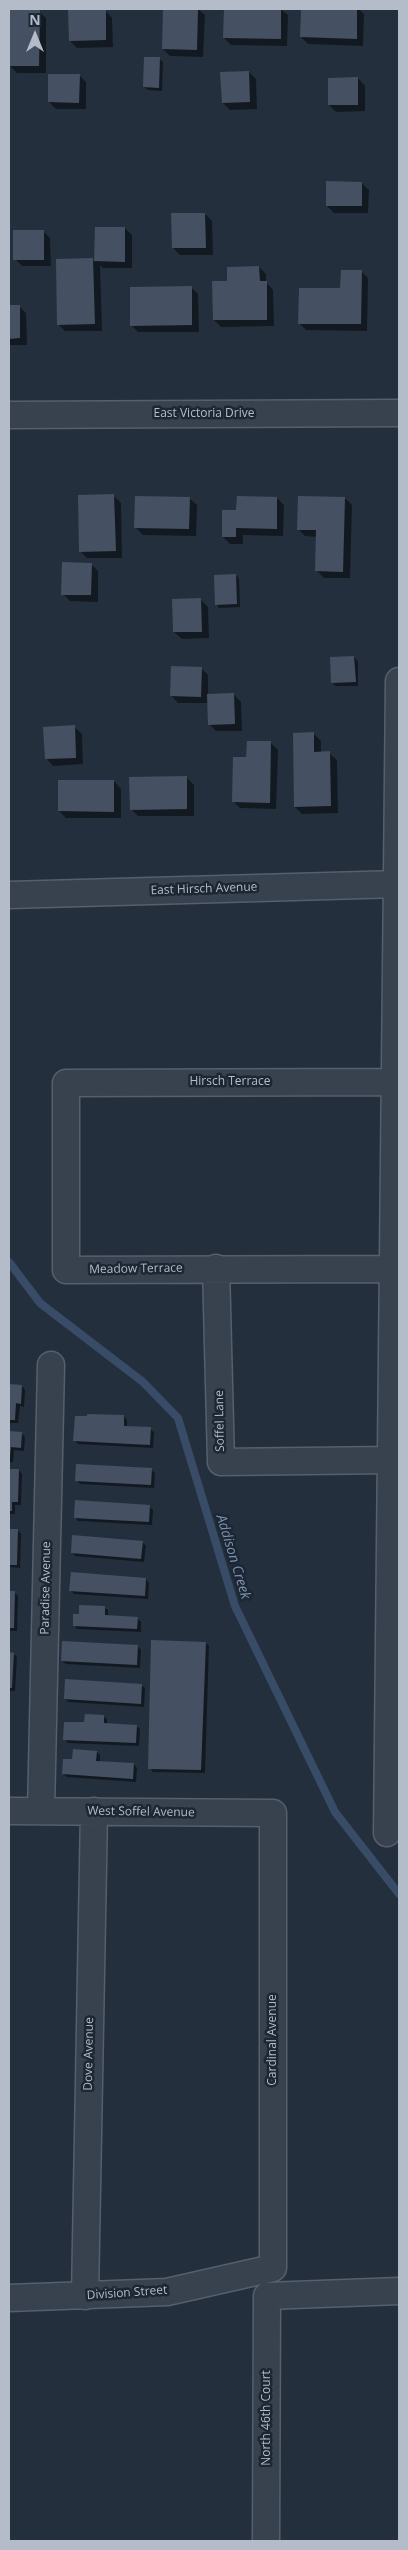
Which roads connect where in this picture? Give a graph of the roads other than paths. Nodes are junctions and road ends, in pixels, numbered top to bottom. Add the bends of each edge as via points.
1 (399, 413) edge
2 (9, 415) edge
3 (399, 681) edge
4 (398, 884) edge
5 (9, 895) edge
6 (395, 1082) junction
7 (66, 1083) joint
8 (216, 1268) junction
9 (393, 1269) junction
10 (51, 1365) dead end
11 (391, 1460) junction
12 (9, 1811) edge
13 (41, 1811) junction
14 (94, 1812) junction
15 (273, 1813) joint
16 (388, 1833) dead end
17 (273, 2268) joint
18 (399, 2291) edge
19 (85, 2296) junction
20 (9, 2298) edge
21 (266, 2541) edge

1 - 2 street, East Victoria Drive
3 - 4 street
4 - 5 street, East Hirsch Avenue
4 - 6 street
6 - 7 street, Hirsch Terrace
6 - 9 street
7 - 8 street, Meadow Terrace via 66,1270
8 - 9 street, Meadow Terrace
8 - 11 street, Soffel Lane via 221,1462
9 - 11 street
10 - 13 street, Paradise Avenue
11 - 16 street
12 - 13 street, West Soffel Avenue
13 - 14 street, West Soffel Avenue
14 - 15 street, West Soffel Avenue
14 - 19 street, Dove Avenue
15 - 17 street, Cardinal Avenue
17 - 19 street, Division Street via 167,2292
18 - 21 street, North 46th Court via 267,2296
19 - 20 street, Division Street

